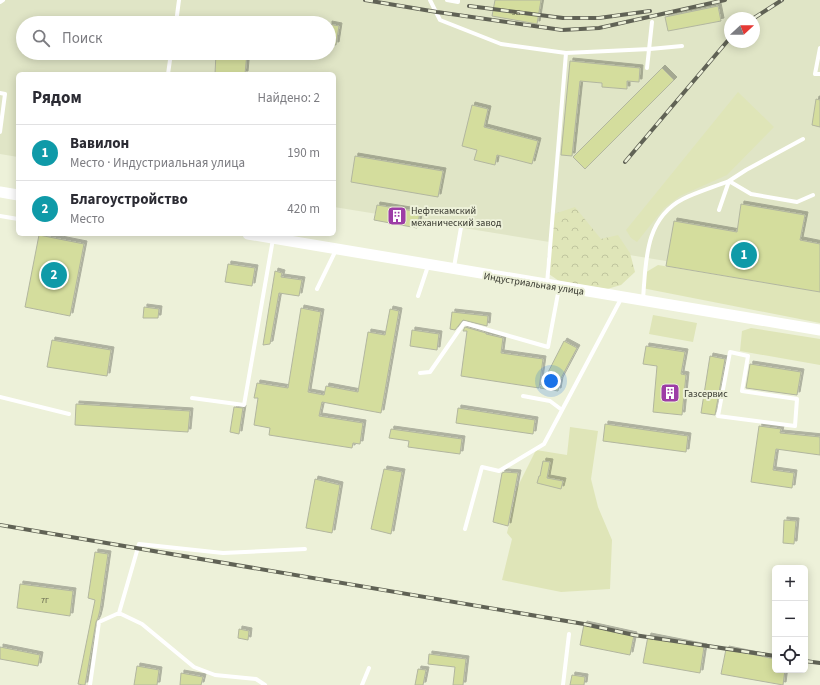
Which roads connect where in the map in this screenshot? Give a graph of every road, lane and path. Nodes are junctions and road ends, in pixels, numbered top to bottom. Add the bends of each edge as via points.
1 (3, 0) edge
2 (179, 0) edge
3 (430, 0) edge
4 (447, 0) edge
5 (458, 0) edge
6 (0, 2) edge
7 (177, 16) edge
8 (652, 22) dead end
9 (682, 46) dead end
10 (820, 48) edge
11 (650, 49) junction
12 (566, 53) junction
13 (170, 60) edge
14 (647, 68) dead end
15 (168, 72) edge
16 (820, 74) edge
17 (0, 93) edge
18 (0, 132) edge
19 (803, 140) dead end
20 (729, 181) junction
21 (0, 192) edge
22 (16, 195) edge
23 (813, 195) dead end
24 (719, 210) dead end
25 (0, 216) edge
26 (16, 219) edge
27 (462, 222) dead end
28 (264, 236) edge
29 (273, 238) junction
30 (336, 249) junction
31 (428, 265) junction
32 (454, 269) junction
33 (547, 286) junction
34 (559, 287) junction
35 (317, 289) dead end
36 (418, 296) dead end
37 (622, 297) junction
38 (643, 300) junction
39 (820, 330) edge
40 (420, 373) dead end
41 (523, 396) dead end
42 (0, 397) edge
43 (192, 398) dead end
44 (797, 399) joint
45 (562, 410) junction
46 (69, 414) dead end
47 (465, 529) dead end
48 (305, 549) dead end
49 (119, 613) junction
50 (569, 634) dead end
51 (369, 668) dead end
52 (90, 685) edge
53 (265, 685) edge
54 (362, 685) edge
55 (563, 685) edge

1 - 6 lane
2 - 7 lane
3 - 12 lane via 440,20 501,44
4 - 5 lane
8 - 11 lane
9 - 11 lane
10 - 16 lane via 815,74
11 - 12 lane
11 - 14 lane
12 - 33 lane
13 - 15 lane
17 - 18 lane via 5,94
19 - 20 lane
20 - 23 lane via 751,194 797,202
20 - 24 lane
20 - 38 lane via 682,199 662,215 648,245
21 - 22 main road
25 - 26 lane
27 - 32 lane
28 - 29 main road, Индустриальная улица
29 - 30 main road, Индустриальная улица
29 - 43 lane via 244,405
30 - 31 main road, Индустриальная улица
30 - 35 lane
31 - 32 main road, Индустриальная улица
31 - 36 lane
32 - 33 main road, Индустриальная улица
33 - 34 main road, Индустриальная улица
34 - 37 main road, Индустриальная улица
34 - 40 lane via 548,347 464,323 430,372
37 - 38 main road, Индустриальная улица
37 - 45 lane
38 - 39 main road, Индустриальная улица
41 - 45 lane via 550,400
42 - 46 lane
44 - 44 lane via 795,426 718,416 730,352 748,356 742,391
45 - 47 lane via 544,444 499,471 482,467
48 - 49 lane via 223,553 139,544
49 - 52 lane via 99,622
49 - 53 lane via 142,624 194,667 215,675 256,679
50 - 55 lane
51 - 54 lane

